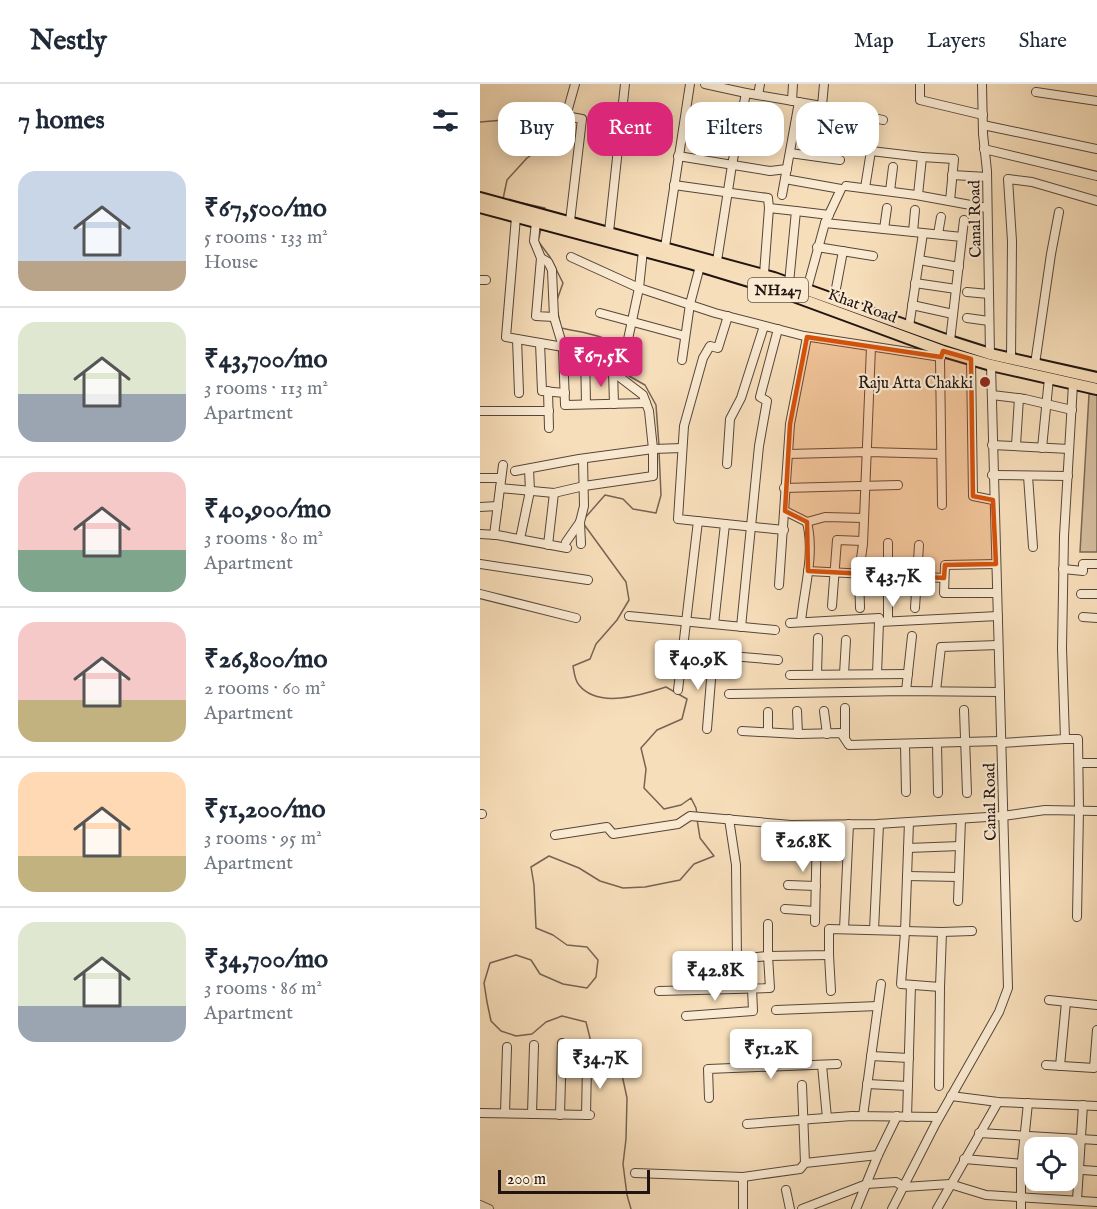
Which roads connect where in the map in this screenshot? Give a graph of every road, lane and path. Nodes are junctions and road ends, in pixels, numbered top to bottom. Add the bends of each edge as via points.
1 (575, 84) edge
2 (625, 84) edge
3 (690, 84) edge
4 (705, 84) edge
5 (760, 84) edge
6 (793, 84) edge
7 (824, 84) edge
8 (918, 84) edge
9 (981, 84) edge
10 (728, 86) edge
11 (1036, 92) dead end
12 (746, 93) junction
13 (758, 95) junction
14 (1097, 101) edge
15 (796, 102) junction
16 (822, 102) edge
17 (983, 115) junction
18 (879, 119) edge
19 (884, 120) dead end
20 (795, 125) joint
21 (983, 125) junction
22 (984, 149) junction
23 (1097, 149) edge
24 (790, 153) junction
25 (678, 156) junction
26 (922, 157) junction
27 (840, 160) dead end
28 (732, 165) junction
29 (893, 166) dead end
30 (787, 169) junction
31 (952, 175) junction
32 (1097, 176) edge
33 (987, 177) junction
34 (785, 179) junction
35 (674, 185) junction
36 (846, 186) dead end
37 (865, 188) junction
38 (890, 191) junction
39 (728, 192) junction
40 (782, 195) dead end
41 (918, 195) junction
42 (480, 198) edge
43 (950, 201) junction
44 (1097, 201) edge
45 (480, 207) edge
46 (496, 207) junction
47 (769, 208) junction
48 (887, 208) dead end
49 (987, 208) junction
50 (915, 210) dead end
51 (796, 211) junction
52 (1059, 212) dead end
53 (526, 217) junction
54 (941, 217) dead end
55 (827, 219) junction
56 (964, 220) dead end
57 (565, 223) junction
58 (884, 229) junction
59 (609, 232) junction
60 (913, 232) junction
61 (923, 233) junction
62 (938, 234) junction
63 (962, 237) junction
64 (665, 247) junction
65 (817, 247) junction
66 (645, 248) junction
67 (843, 251) junction
68 (873, 256) dead end
69 (571, 257) dead end
70 (541, 258) junction
71 (919, 260) junction
72 (700, 266) junction
73 (716, 266) junction
74 (959, 267) junction
75 (764, 274) junction
76 (789, 283) junction
77 (915, 283) junction
78 (639, 288) junction
79 (956, 289) junction
80 (967, 292) dead end
81 (805, 294) junction
82 (988, 294) junction
83 (834, 300) junction
84 (690, 304) junction
85 (912, 305) junction
86 (600, 313) dead end
87 (953, 314) junction
88 (728, 316) junction
89 (554, 317) junction
90 (967, 318) dead end
91 (989, 321) junction
92 (632, 322) junction
93 (764, 326) junction
94 (909, 327) junction
95 (778, 329) junction
96 (685, 336) junction
97 (807, 337) junction
98 (517, 339) junction
99 (950, 341) junction
100 (540, 343) junction
101 (627, 344) dead end
102 (563, 347) junction
103 (871, 347) junction
104 (585, 351) junction
105 (942, 354) junction
106 (971, 359) junction
107 (991, 359) junction
108 (1011, 359) junction
109 (682, 360) dead end
110 (1035, 364) junction
111 (613, 371) junction
112 (1049, 378) junction
113 (1097, 378) edge
114 (1073, 384) junction
115 (1097, 389) edge
116 (548, 391) junction
117 (519, 393) dead end
118 (565, 393) junction
119 (992, 395) junction
120 (1020, 398) junction
121 (646, 403) junction
122 (586, 404) junction
123 (614, 404) junction
124 (1047, 404) junction
125 (1071, 410) junction
126 (480, 411) edge
127 (549, 411) junction
128 (549, 428) dead end
129 (992, 445) junction
130 (1016, 445) junction
131 (682, 448) junction
132 (1042, 448) junction
133 (653, 449) junction
134 (1069, 449) junction
135 (868, 452) junction
136 (788, 454) junction
137 (941, 454) junction
138 (583, 459) junction
139 (727, 464) dead end
140 (503, 465) dead end
141 (530, 469) junction
142 (515, 471) dead end
143 (992, 475) junction
144 (1028, 476) junction
145 (1068, 476) junction
146 (480, 478) edge
147 (501, 478) junction
148 (898, 485) dead end
149 (584, 486) junction
150 (866, 486) junction
151 (500, 488) junction
152 (785, 488) junction
153 (530, 491) junction
154 (554, 493) junction
155 (993, 500) junction
156 (942, 505) dead end
157 (498, 506) junction
158 (480, 507) edge
159 (785, 511) junction
160 (864, 518) junction
161 (698, 521) junction
162 (580, 522) junction
163 (807, 522) junction
164 (725, 524) junction
165 (752, 527) junction
166 (784, 530) junction
167 (480, 534) edge
168 (494, 535) junction
169 (520, 539) junction
170 (863, 541) junction
171 (888, 543) dead end
172 (581, 544) dead end
173 (548, 545) junction
174 (919, 545) dead end
175 (1033, 547) dead end
176 (480, 564) edge
177 (996, 564) junction
178 (1097, 564) edge
179 (1063, 569) junction
180 (808, 571) junction
181 (834, 572) junction
182 (859, 573) junction
183 (889, 575) junction
184 (917, 577) junction
185 (944, 578) junction
186 (588, 580) dead end
187 (779, 585) dead end
188 (997, 593) junction
189 (480, 594) edge
190 (1081, 594) dead end
191 (1097, 594) edge
192 (832, 606) dead end
193 (860, 608) dead end
194 (915, 608) dead end
195 (629, 616) dead end
196 (998, 616) junction
197 (1083, 617) dead end
198 (576, 618) dead end
199 (1097, 618) edge
200 (888, 621) junction
201 (686, 622) junction
202 (801, 622) junction
203 (879, 622) junction
204 (790, 623) dead end
205 (714, 624) junction
206 (741, 627) junction
207 (775, 630) dead end
208 (912, 636) dead end
209 (818, 638) dead end
210 (846, 640) dead end
211 (998, 645) junction
212 (682, 652) junction
213 (713, 655) junction
214 (778, 660) dead end
215 (844, 674) junction
216 (877, 674) junction
217 (908, 674) junction
218 (790, 675) dead end
219 (817, 675) junction
220 (678, 690) dead end
221 (906, 691) junction
222 (936, 691) junction
223 (1000, 692) junction
224 (729, 694) dead end
225 (845, 708) dead end
226 (964, 710) dead end
227 (797, 711) dead end
228 (824, 711) dead end
229 (768, 712) dead end
230 (707, 729) dead end
231 (742, 731) dead end
232 (768, 732) junction
233 (798, 734) junction
234 (827, 734) junction
235 (845, 737) junction
236 (1065, 739) junction
237 (966, 742) junction
238 (1001, 742) junction
239 (937, 743) junction
240 (905, 744) junction
241 (1079, 763) junction
242 (1097, 763) edge
243 (906, 792) dead end
244 (938, 793) dead end
245 (968, 793) dead end
246 (1079, 810) junction
247 (1097, 811) edge
248 (1003, 816) junction
249 (729, 819) junction
250 (961, 819) junction
251 (909, 822) junction
252 (849, 824) junction
253 (879, 824) junction
254 (818, 825) junction
255 (555, 835) dead end
256 (960, 846) junction
257 (908, 848) junction
258 (791, 854) dead end
259 (817, 855) junction
260 (907, 876) junction
261 (959, 877) junction
262 (788, 885) dead end
263 (816, 886) junction
264 (958, 901) dead end
265 (785, 909) dead end
266 (815, 910) junction
267 (1077, 917) dead end
268 (815, 922) dead end
269 (768, 924) dead end
270 (844, 929) junction
271 (874, 930) junction
272 (905, 930) junction
273 (972, 931) dead end
274 (942, 932) junction
275 (829, 955) junction
276 (768, 956) junction
277 (881, 984) dead end
278 (911, 985) junction
279 (940, 987) junction
280 (752, 988) junction
281 (659, 991) dead end
282 (831, 991) dead end
283 (1049, 1000) dead end
284 (1066, 1002) junction
285 (1097, 1005) edge
286 (878, 1006) junction
287 (776, 1010) dead end
288 (686, 1016) dead end
289 (1097, 1030) edge
290 (562, 1043) dead end
291 (534, 1045) dead end
292 (507, 1047) dead end
293 (871, 1056) junction
294 (1096, 1057) edge
295 (909, 1058) junction
296 (837, 1064) dead end
297 (587, 1065) dead end
298 (822, 1065) junction
299 (1046, 1065) dead end
300 (1060, 1066) junction
301 (867, 1084) junction
302 (802, 1085) dead end
303 (908, 1086) junction
304 (939, 1086) dead end
305 (951, 1096) junction
306 (709, 1098) dead end
307 (998, 1102) junction
308 (1028, 1103) junction
309 (1083, 1105) junction
310 (1097, 1106) edge
311 (480, 1113) edge
312 (505, 1113) junction
313 (532, 1114) junction
314 (560, 1114) junction
315 (863, 1116) junction
316 (897, 1116) junction
317 (907, 1117) junction
318 (939, 1117) junction
319 (827, 1118) junction
320 (803, 1120) junction
321 (747, 1124) dead end
322 (979, 1133) junction
323 (1025, 1135) junction
324 (1081, 1138) junction
325 (1097, 1140) edge
326 (878, 1155) junction
327 (964, 1159) junction
328 (804, 1163) junction
329 (1022, 1164) junction
330 (1079, 1170) junction
331 (1097, 1172) edge
332 (635, 1173) dead end
333 (742, 1177) junction
334 (866, 1184) junction
335 (950, 1185) junction
336 (904, 1187) junction
337 (786, 1190) dead end
338 (1021, 1198) junction
339 (1077, 1200) junction
340 (1097, 1202) edge
341 (480, 1205) edge
342 (859, 1208) edge
343 (489, 1209) edge
344 (742, 1209) edge
345 (790, 1209) edge
346 (802, 1209) edge
347 (892, 1209) edge
348 (937, 1209) edge
349 (1021, 1209) edge

1 - 57 street via 566,116 582,119
2 - 59 street
3 - 25 street
4 - 10 street
5 - 13 street
6 - 15 street
7 - 16 street
8 - 17 street via 920,100
9 - 17 street, Canal Road
10 - 12 street
11 - 14 street
12 - 13 street
12 - 28 street
13 - 15 street
15 - 20 street
17 - 21 street, Canal Road
18 - 19 street
20 - 24 street
21 - 22 street, Canal Road
21 - 23 street
22 - 32 street
22 - 33 street, Canal Road
24 - 27 street
24 - 30 street
25 - 28 street
25 - 35 street
26 - 31 street via 954,159
26 - 37 street via 871,151
26 - 41 street
28 - 30 street via 770,171
28 - 39 street
29 - 38 street
30 - 34 street
31 - 33 street
31 - 43 street
33 - 49 street, Canal Road
34 - 40 street
34 - 55 street via 841,189
35 - 39 street
35 - 64 street
36 - 37 street
37 - 38 street
38 - 41 street
39 - 47 street via 768,198
39 - 73 street
41 - 43 street
42 - 46 highway, Khat Road / NH247
43 - 49 street
44 - 108 street via 1008,179
45 - 46 highway, Khat Road / NH247
46 - 53 highway, Khat Road / NH247
47 - 51 street
47 - 75 street
48 - 58 street
49 - 82 street, Canal Road
50 - 60 street
51 - 55 street
51 - 76 street
52 - 110 street
53 - 57 highway, Khat Road / NH247
53 - 57 highway, Khat Road / NH247
53 - 70 street
53 - 98 street via 506,337
54 - 62 street
55 - 58 street
55 - 65 street
56 - 63 street
57 - 59 highway, Khat Road / NH247
57 - 66 highway, Khat Road / NH247
58 - 60 street
59 - 66 highway, Khat Road / NH247
60 - 61 street
61 - 62 street
61 - 71 street
62 - 63 street
63 - 74 street
64 - 66 highway, Khat Road / NH247
64 - 73 highway, Khat Road / NH247
65 - 67 street
65 - 81 street
66 - 72 highway, Khat Road / NH247
66 - 78 street
67 - 68 street
67 - 83 street
69 - 78 street
70 - 89 street via 552,270
70 - 89 street via 536,316
71 - 74 street
71 - 77 street
72 - 73 highway, Khat Road / NH247
72 - 84 street
73 - 75 highway, Khat Road / NH247
73 - 81 highway, Khat Road / NH247
74 - 79 street
75 - 76 highway, Khat Road / NH247
76 - 81 highway, Khat Road / NH247
77 - 79 street
77 - 85 street
78 - 84 street
78 - 92 street
79 - 87 street
80 - 82 street
81 - 83 highway, Khat Road / NH247
81 - 105 highway, Khat Road / NH247
82 - 91 street, Canal Road
83 - 94 highway, Khat Road / NH247
84 - 88 street
84 - 96 street
85 - 87 street
85 - 94 street
86 - 92 street
87 - 99 street
88 - 93 street
88 - 131 street via 718,348 710,346 703,358 684,426
89 - 102 street
90 - 91 street
91 - 107 street, Canal Road
92 - 96 street
92 - 101 street
93 - 95 street
93 - 139 street via 741,398 730,418
94 - 99 highway, Khat Road / NH247
95 - 97 street
95 - 165 street via 760,397 767,401
96 - 109 street
97 - 103 street
97 - 136 street
98 - 100 street
98 - 117 street
99 - 107 highway, Khat Road / NH247
100 - 102 street
100 - 116 street via 542,391
102 - 104 street
102 - 118 street
103 - 105 street
103 - 135 street
104 - 111 street via 609,356
104 - 122 street
105 - 106 highway, Khat Road / NH247
105 - 137 street
106 - 107 highway, Khat Road / NH247
106 - 155 street via 973,496
107 - 108 highway, Khat Road / NH247
107 - 112 highway, Khat Road / NH247
107 - 119 street, Canal Road
108 - 110 highway, Khat Road / NH247
110 - 113 highway, Khat Road / NH247
111 - 121 street via 643,395
111 - 123 street
112 - 114 highway, Khat Road / NH247
112 - 124 street
114 - 115 highway, Khat Road / NH247
114 - 125 street
116 - 118 street
116 - 127 street
118 - 122 street via 565,405
119 - 120 street
119 - 129 street, Canal Road
120 - 124 street
120 - 130 street
121 - 123 street
121 - 133 street
122 - 123 street
124 - 125 street
124 - 132 street
125 - 134 street
126 - 127 street
127 - 128 street
129 - 130 street
129 - 143 street, Canal Road
130 - 132 street
131 - 133 street
131 - 161 street via 678,519
132 - 134 street
133 - 138 street
133 - 149 street via 653,476
134 - 145 street
135 - 136 street
135 - 137 street
135 - 150 street
136 - 152 street
137 - 156 street
138 - 141 street
138 - 149 street
140 - 147 street
141 - 142 street
141 - 153 street
143 - 144 street
143 - 155 street, Canal Road
144 - 145 street
144 - 175 street
145 - 179 street
146 - 147 street
147 - 151 street
148 - 150 street
149 - 154 street
149 - 162 street
150 - 152 street
150 - 160 street
151 - 153 street
151 - 157 street
152 - 159 street
153 - 154 street
153 - 169 street
154 - 173 street
155 - 177 street, Canal Road
157 - 158 street
157 - 168 street
159 - 163 street
159 - 166 street
160 - 163 street via 825,517
160 - 170 street
161 - 164 street
161 - 201 street
162 - 172 street
162 - 173 street via 566,545
163 - 180 street
164 - 165 street
164 - 205 street
165 - 166 street
165 - 206 street
166 - 187 street
167 - 168 street
168 - 169 street
169 - 173 street
170 - 181 street via 837,540
170 - 182 street
171 - 183 street
174 - 184 street
176 - 186 street
177 - 185 street via 945,565
177 - 188 street, Canal Road
178 - 179 street via 1083,564 1083,571
179 - 236 street
180 - 181 street
180 - 202 street
181 - 182 street
181 - 192 street
182 - 183 street
182 - 193 street
183 - 184 street
183 - 200 street
184 - 185 street
184 - 194 street
185 - 188 street via 944,593
188 - 196 street, Canal Road
189 - 198 street
190 - 191 street
195 - 201 street
196 - 200 street
196 - 211 street, Canal Road
197 - 199 street
200 - 203 street
201 - 205 street
201 - 212 street
202 - 203 street via 879,618
202 - 204 street
203 - 216 street
205 - 206 street
206 - 207 street
208 - 217 street
209 - 219 street
210 - 215 street
211 - 222 street via 941,646
211 - 223 street, Canal Road
212 - 213 street
212 - 220 street
213 - 214 street
213 - 230 street
215 - 216 street
215 - 219 street
216 - 217 street
217 - 221 street
218 - 219 street
221 - 222 street
221 - 224 street
222 - 223 street
223 - 238 street, Canal Road
225 - 235 street
226 - 237 street
227 - 233 street
228 - 234 street
229 - 232 street
231 - 232 street
232 - 233 street
233 - 234 street
234 - 235 street
235 - 240 street via 849,745
236 - 238 street
236 - 241 street via 1078,739
237 - 238 street
237 - 239 street
237 - 245 street
238 - 248 street, Canal Road
239 - 240 street
239 - 244 street
240 - 243 street
241 - 242 street
241 - 246 street
246 - 247 street
246 - 248 street
246 - 267 street
248 - 250 street
248 - 305 street, Canal Road via 1008,988 999,1012
249 - 254 street
249 - 255 street via 690,816 678,824 613,834 608,827
249 - 276 street via 736,865 737,959
250 - 251 street
250 - 256 street
251 - 253 street
251 - 257 street
252 - 253 street
252 - 254 street
252 - 270 street
253 - 271 street
254 - 259 street
256 - 257 street
256 - 261 street
257 - 260 street
258 - 259 street
259 - 263 street
260 - 261 street
260 - 272 street
261 - 264 street
262 - 263 street
263 - 266 street
265 - 266 street
266 - 268 street
269 - 276 street
270 - 271 street
270 - 275 street via 829,929
271 - 272 street
272 - 274 street
272 - 278 street via 901,984
273 - 274 street
274 - 279 street
275 - 276 street
275 - 282 street
276 - 280 street via 770,988
277 - 286 street
278 - 279 street
278 - 295 street
279 - 304 street
280 - 281 street
280 - 288 street via 753,1011
283 - 284 street
284 - 285 street
284 - 300 street
286 - 287 street
286 - 293 street
289 - 294 street
290 - 314 street
291 - 313 street
292 - 312 street
293 - 295 street
293 - 301 street
294 - 300 street via 1094,1068
295 - 303 street
296 - 298 street
297 - 314 street via 588,1115
298 - 306 street via 708,1070
298 - 319 street
299 - 300 street
301 - 303 street
301 - 315 street
302 - 320 street
303 - 317 street
305 - 307 street
305 - 318 street, Canal Road
307 - 308 street
307 - 322 street
308 - 309 street
308 - 323 street
309 - 310 street
309 - 324 street
311 - 312 street
312 - 313 street
313 - 314 street
315 - 316 street
315 - 319 street
316 - 317 street
316 - 326 street
317 - 318 street
318 - 336 street, Canal Road
319 - 320 street
320 - 321 street
320 - 328 street
322 - 323 street
322 - 327 street
323 - 324 street
323 - 329 street
324 - 325 street
324 - 330 street
326 - 328 street
326 - 334 street
327 - 329 street
327 - 335 street
328 - 333 street via 800,1169
329 - 338 street
330 - 331 street
330 - 339 street
332 - 333 street
333 - 344 street
334 - 336 street via 896,1182
334 - 342 street
334 - 346 street
335 - 336 street
335 - 338 street via 986,1196
335 - 348 street
336 - 347 street, Canal Road
337 - 345 street
338 - 339 street
338 - 349 street
339 - 340 street
341 - 343 street

